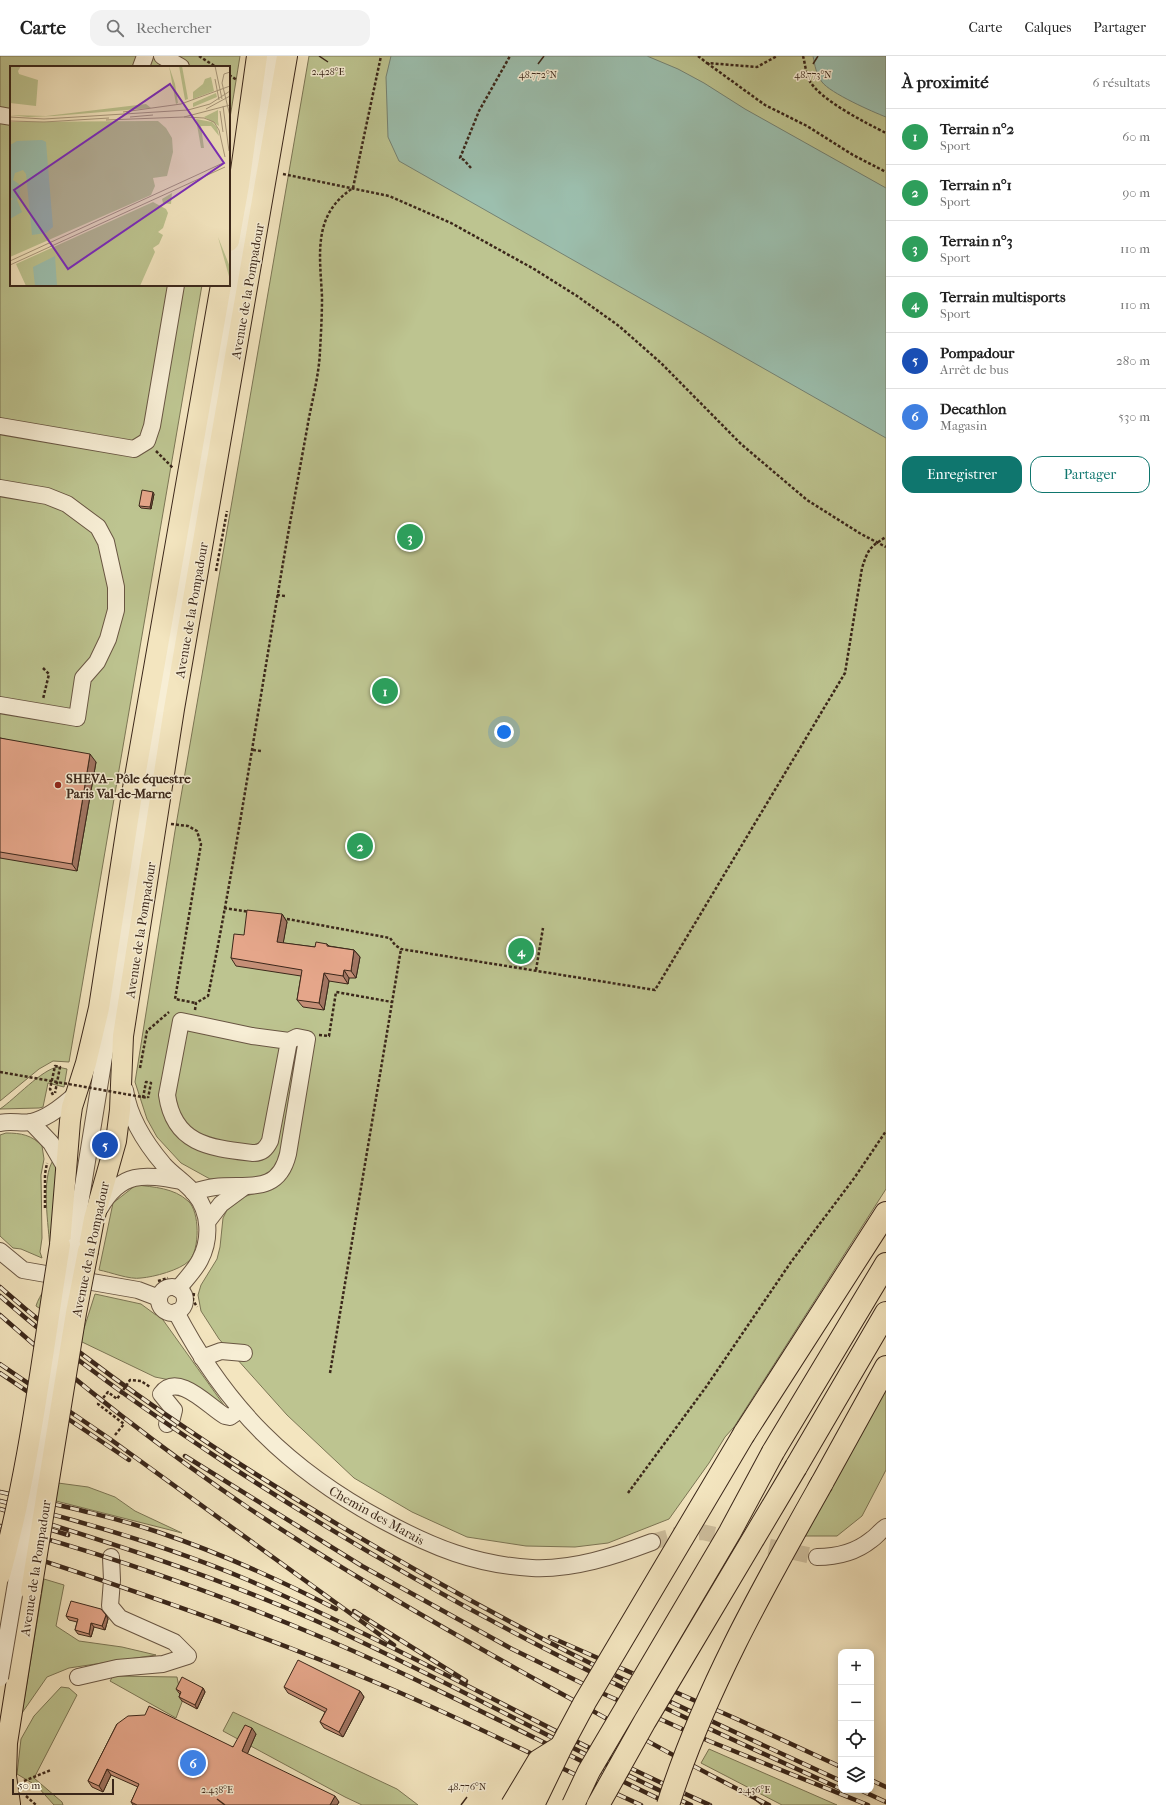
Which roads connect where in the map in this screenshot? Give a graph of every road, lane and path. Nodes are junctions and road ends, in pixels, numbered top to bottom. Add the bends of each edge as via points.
1 (145, 56) edge
2 (199, 56) edge
3 (257, 56) edge
4 (273, 56) edge
5 (287, 56) edge
6 (381, 56) edge
7 (510, 56) edge
8 (698, 56) edge
9 (777, 56) edge
10 (803, 56) edge
11 (165, 57) edge
12 (707, 63) junction
13 (141, 66) edge
14 (179, 66) edge
15 (214, 66) edge
16 (0, 115) edge
17 (10, 117) edge
18 (886, 133) edge
19 (472, 168) dead end
20 (886, 172) edge
21 (282, 174) dead end
22 (353, 188) junction
23 (230, 235) edge
24 (176, 286) edge
25 (221, 286) edge
26 (0, 426) edge
27 (147, 441) junction
28 (175, 469) dead end
29 (0, 488) edge
30 (886, 537) edge
31 (876, 543) junction
32 (886, 547) edge
33 (277, 595) junction
34 (285, 596) dead end
35 (43, 668) dead end
36 (0, 705) edge
37 (41, 712) junction
38 (253, 750) junction
39 (261, 751) dead end
40 (168, 823) dead end
41 (224, 908) junction
42 (254, 913) edge
43 (277, 917) edge
44 (543, 928) dead end
45 (401, 949) junction
46 (536, 970) junction
47 (392, 1002) junction
48 (196, 1003) junction
49 (170, 1011) dead end
50 (194, 1024) junction
51 (307, 1039) junction
52 (289, 1041) junction
53 (130, 1071) junction
54 (0, 1072) edge
55 (57, 1082) junction
56 (56, 1088) dead end
57 (50, 1089) dead end
58 (76, 1094) junction
59 (142, 1100) dead end
60 (31, 1122) junction
61 (0, 1123) edge
62 (886, 1131) edge
63 (56, 1164) junction
64 (188, 1187) junction
65 (244, 1187) junction
66 (54, 1209) junction
67 (886, 1213) edge
68 (94, 1219) junction
69 (207, 1222) junction
70 (73, 1248) junction
71 (0, 1250) edge
72 (886, 1264) edge
73 (178, 1289) junction
74 (160, 1298) junction
75 (176, 1312) junction
76 (886, 1313) edge
77 (244, 1353) dead end
78 (202, 1358) junction
79 (886, 1367) edge
80 (330, 1374) dead end
81 (161, 1394) junction
82 (240, 1410) junction
83 (167, 1424) dead end
84 (115, 1435) dead end
85 (628, 1493) dead end
86 (885, 1526) edge
87 (652, 1542) tunnel mouth
88 (111, 1557) dead end
89 (817, 1557) tunnel mouth
90 (0, 1575) edge
91 (78, 1677) dead end
92 (0, 1678) edge
93 (562, 1745) junction
94 (623, 1759) junction
95 (50, 1770) dead end
96 (24, 1781) dead end
97 (7, 1803) edge
98 (511, 1805) edge
99 (533, 1805) edge
100 (573, 1805) edge
101 (598, 1805) edge
102 (611, 1805) edge
103 (668, 1805) edge

1 - 13 street
2 - 15 path
3 - 23 main road, Avenue de la Pompadour
4 - 70 street, Avenue de la Pompadour via 186,555
5 - 53 main road, Avenue de la Pompadour via 174,709 123,1036
6 - 22 path
7 - 19 path via 479,111 460,158
8 - 12 path
9 - 12 path via 757,67
10 - 18 path via 809,80 815,88 843,110
11 - 14 street
12 - 20 path via 765,105
16 - 17 street
21 - 22 path
22 - 31 path via 389,196 451,223 577,296 619,326 661,364 767,468 807,500
22 - 33 path via 341,196 331,209 321,231 320,354
24 - 27 street via 152,426
25 - 58 main road, Avenue de la Pompadour via 133,786 99,1008
26 - 27 street via 134,449
27 - 28 path via 166,463
29 - 37 street via 47,496 67,504 98,527 106,542 116,587 116,610 108,639 97,662 83,678 77,718
30 - 31 path
31 - 32 path
31 - 46 path via 867,552 862,568 845,673 655,990
33 - 34 path
33 - 38 path
35 - 37 path via 49,674
36 - 37 street
38 - 39 path
38 - 41 path
40 - 48 path via 188,826 197,831 201,844 175,999
41 - 42 path
41 - 48 path via 208,996
43 - 45 path via 390,938
44 - 46 path
45 - 46 path
45 - 47 path
47 - 51 path via 336,992 328,1036 312,1034
47 - 80 path
48 - 50 path
49 - 53 path via 147,1030
50 - 52 street
50 - 52 street via 181,1021 167,1095 168,1106 179,1126 197,1141 213,1148 252,1153 258,1153 266,1148 270,1141
51 - 52 street via 297,1037
51 - 65 street via 286,1162 273,1180
53 - 64 street via 126,1101 134,1119 150,1148
53 - 68 main road, Avenue de la Pompadour via 120,1110 116,1141
54 - 55 path, bridge
55 - 56 path
55 - 57 path, bridge via 60,1067 55,1066
55 - 59 path, bridge via 148,1098 151,1083 146,1082
58 - 60 street via 54,1112
58 - 63 main road, Avenue de la Pompadour
60 - 61 street
60 - 63 street via 51,1143
62 - 85 path
63 - 66 main road, Avenue de la Pompadour
63 - 66 path via 45,1174
64 - 65 street
64 - 68 street via 154,1176 133,1178 107,1196
64 - 69 street via 201,1202
65 - 69 street via 221,1204
66 - 70 main road, Avenue de la Pompadour
67 - 93 highway, bridge via 744,1434
68 - 70 main road, Avenue de la Pompadour
69 - 73 street via 207,1236 200,1260
70 - 90 main road, Avenue de la Pompadour, bridge via 49,1308 30,1434 10,1540
70 - 92 street, Avenue de la Pompadour, bridge
70 - 97 main road, Avenue de la Pompadour, bridge via 76,1313 7,1743
71 - 74 street via 23,1270 138,1290
72 - 100 highway, bridge via 773,1452 730,1532 593,1764
73 - 74 street via 166,1289
73 - 75 street via 185,1301 182,1308
74 - 75 street via 160,1306 165,1311
75 - 78 street, Chemin des Marais
76 - 94 highway, bridge
77 - 78 street via 220,1351
78 - 82 street, Chemin des Marais
79 - 103 highway, bridge via 728,1657 698,1725
81 - 82 street via 170,1386 175,1386 195,1394 225,1416 230,1417
81 - 83 street via 174,1410
81 - 84 path via 141,1381 130,1380 117,1399 108,1392 98,1404 124,1424
82 - 87 street, Chemin des Marais via 322,1485 395,1527 445,1551 489,1562 533,1568 578,1564 615,1556
86 - 89 street via 871,1540 854,1550 839,1555
88 - 91 street via 110,1606 120,1618 174,1642 188,1656 162,1664 117,1668
93 - 98 main road, bridge via 538,1760
93 - 99 highway, bridge
94 - 101 highway, bridge
94 - 102 highway, bridge
95 - 96 path

